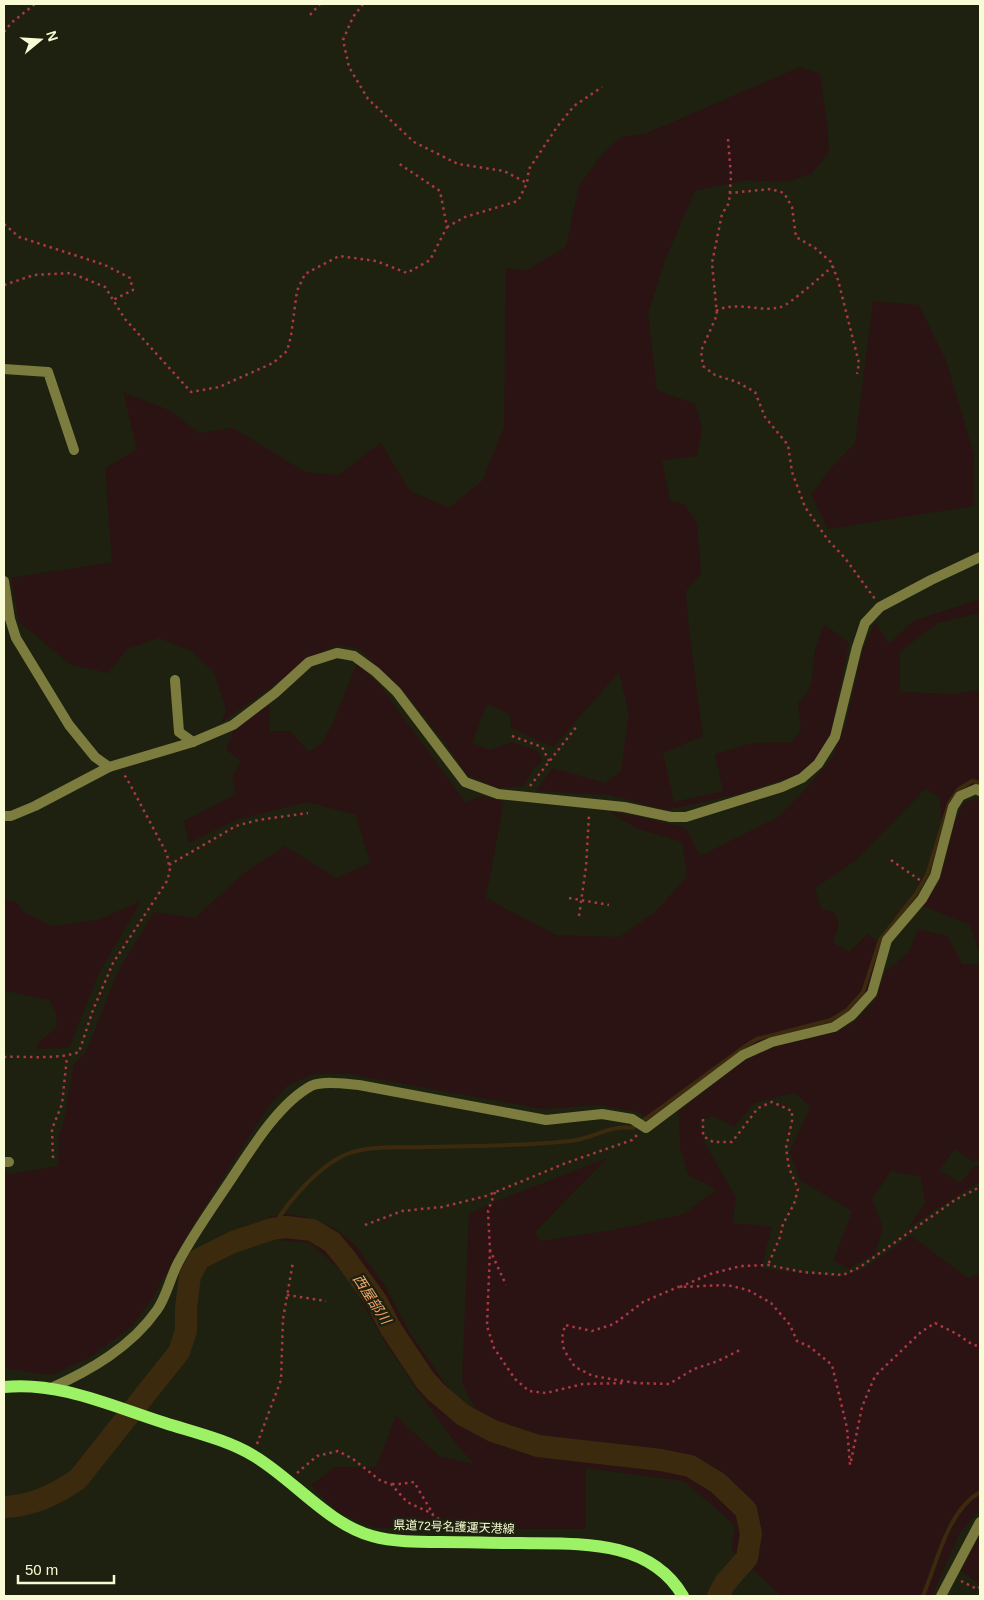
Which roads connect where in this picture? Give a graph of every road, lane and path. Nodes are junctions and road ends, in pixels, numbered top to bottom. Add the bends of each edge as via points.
1 (35, 4) edge
2 (320, 4) edge
3 (363, 4) edge
4 (310, 15) dead end
5 (4, 32) edge
6 (602, 87) dead end
7 (728, 139) dead end
8 (398, 163) dead end
9 (527, 183) junction
10 (729, 193) junction
11 (4, 224) edge
12 (447, 227) junction
13 (833, 266) junction
14 (4, 284) edge
15 (113, 300) junction
16 (716, 311) junction
17 (4, 369) edge
18 (857, 374) dead end
19 (74, 450) dead end
20 (980, 557) edge
21 (4, 581) edge
22 (880, 607) junction
23 (175, 680) dead end
24 (577, 726) dead end
25 (512, 736) dead end
26 (193, 742) junction
27 (549, 762) junction
28 (109, 767) junction
29 (980, 790) edge
30 (526, 797) junction
31 (590, 803) junction
32 (308, 812) dead end
33 (4, 816) edge
34 (891, 860) dead end
35 (169, 865) junction
36 (916, 878) dead end
37 (569, 898) dead end
38 (581, 901) junction
39 (608, 906) dead end
40 (579, 916) dead end
41 (67, 1057) junction
42 (4, 1058) edge
43 (703, 1119) dead end
44 (646, 1128) junction
45 (53, 1158) dead end
46 (980, 1187) edge
47 (495, 1192) junction
48 (365, 1225) dead end
49 (490, 1250) junction
50 (293, 1262) dead end
51 (768, 1265) junction
52 (506, 1286) dead end
53 (678, 1287) junction
54 (287, 1295) junction
55 (326, 1301) dead end
56 (980, 1346) edge
57 (742, 1349) dead end
58 (636, 1383) junction
59 (4, 1387) edge
60 (51, 1388) junction
61 (252, 1454) junction
62 (289, 1480) junction
63 (391, 1484) junction
64 (433, 1515) junction
65 (980, 1522) edge
66 (443, 1542) junction
67 (950, 1576) junction
68 (980, 1588) edge
69 (682, 1595) edge
70 (941, 1596) edge

1 - 5 path
2 - 4 path
3 - 9 path via 353,17 344,40 349,67 368,99 414,142 458,164 504,171
6 - 9 path via 574,106 529,170
7 - 10 path
8 - 12 path via 440,191
9 - 12 path via 518,201 465,217
10 - 13 path via 770,189 784,193 792,207 796,237 815,248
10 - 16 path via 712,263
11 - 15 path via 18,237 105,265 130,278 133,290
12 - 15 path via 430,260 407,273 376,261 339,256 305,274 297,291 287,351 273,363 219,387 191,392 125,319
13 - 16 path via 784,307 764,310 735,306
13 - 18 path via 859,363
14 - 15 path via 34,275 71,273 105,287
16 - 22 path via 701,351 703,366 715,375 754,392 765,417 788,445 792,472 805,507
17 - 19 street via 48,372
20 - 22 street
21 - 28 street via 16,638 70,724 96,757
22 - 31 street via 865,623 835,737 818,764 802,778 686,817 671,818
23 - 26 street via 179,732
24 - 27 path
25 - 27 path via 542,747
26 - 28 street
26 - 30 street via 233,725 309,662 337,653 354,656 396,691 465,782 498,794
27 - 30 path via 530,785
28 - 33 street via 35,806
28 - 35 path via 126,777 167,854
29 - 44 street via 960,796 953,807 935,876 922,899 887,940 872,993 852,1015 834,1027 772,1042 743,1055
30 - 31 street
31 - 38 path
32 - 35 path via 236,826
34 - 36 path
35 - 41 path via 167,881 113,963 79,1052
37 - 38 path
38 - 39 path
38 - 40 path
41 - 42 path
41 - 45 path via 62,1104 52,1129
43 - 51 path via 703,1136 713,1142 732,1142 758,1108 772,1102 792,1110 786,1148 789,1168 798,1189
44 - 47 path via 632,1140
44 - 60 street via 632,1119 602,1114 546,1120 359,1085 334,1083 312,1086 267,1127 199,1227 178,1262 158,1309 139,1331 113,1355
46 - 51 path via 955,1200 860,1267 844,1274 803,1272
47 - 48 path via 442,1207 402,1211
47 - 49 path via 488,1211
49 - 52 path
49 - 58 path via 488,1326 494,1348 514,1379 530,1391 546,1393 583,1384
50 - 54 path
51 - 53 path via 740,1266
53 - 56 path via 726,1285 748,1290 771,1303 790,1325 797,1341 832,1365 847,1428 850,1465 862,1407 875,1376 921,1332 935,1323
53 - 58 path via 643,1302 614,1324 592,1331 565,1325 564,1350 575,1367 593,1376
54 - 55 path
54 - 61 path via 281,1380
57 - 58 path via 694,1368 669,1384
59 - 60 main road, 県道72号名護運天港線
60 - 61 main road, 県道72号名護運天港線
61 - 62 main road, 県道72号名護運天港線
62 - 63 path via 317,1456 338,1451
62 - 66 main road, 県道72号名護運天港線 via 338,1521 372,1536 411,1542
63 - 64 path via 408,1502
63 - 64 path via 414,1482
64 - 66 path via 443,1522
65 - 67 street
66 - 69 main road, 県道72号名護運天港線 via 612,1547 638,1556 660,1569
67 - 68 path
67 - 70 street

